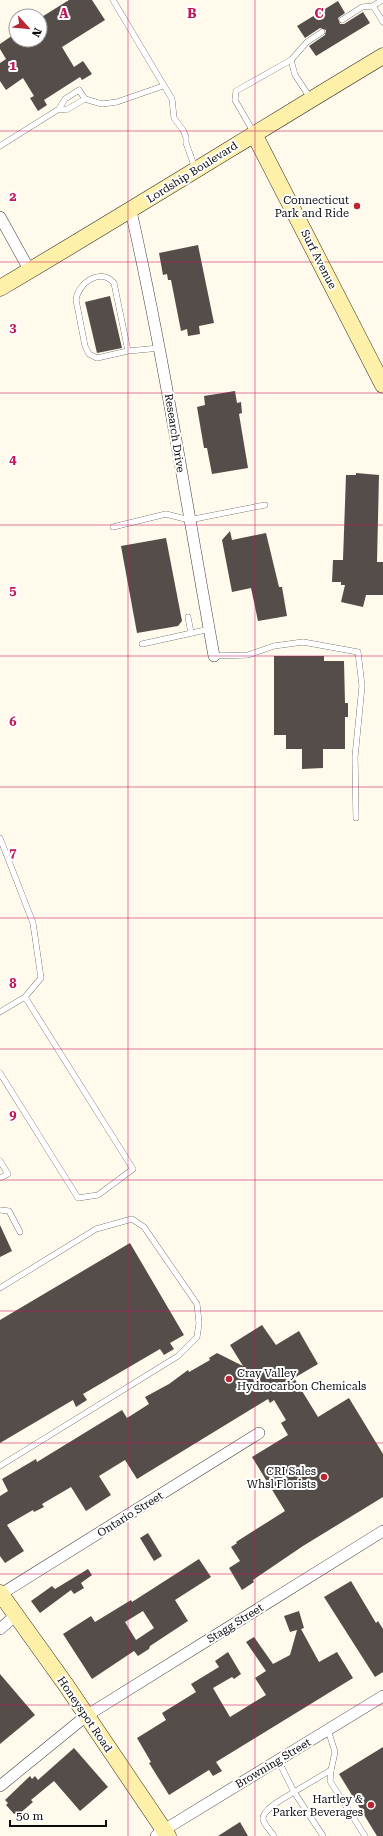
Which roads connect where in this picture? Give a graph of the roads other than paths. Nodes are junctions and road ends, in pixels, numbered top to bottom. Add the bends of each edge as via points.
1 (113, 0) edge
2 (382, 0) edge
3 (372, 6) junction
4 (342, 20) dead end
5 (383, 22) edge
6 (322, 32) dead end
7 (383, 56) edge
8 (291, 60) junction
9 (163, 86) junction
10 (85, 99) junction
11 (311, 99) junction
12 (59, 109) junction
13 (254, 134) junction
14 (0, 146) edge
15 (196, 169) junction
16 (132, 210) junction
17 (0, 217) edge
18 (30, 271) junction
19 (0, 288) edge
20 (160, 348) junction
21 (128, 351) junction
22 (383, 385) edge
23 (265, 505) dead end
24 (189, 520) junction
25 (112, 527) dead end
26 (188, 617) dead end
27 (210, 629) junction
28 (191, 633) junction
29 (142, 644) dead end
30 (214, 656) joint
31 (356, 818) dead end
32 (0, 838) edge
33 (25, 998) junction
34 (0, 1013) edge
35 (0, 1073) edge
36 (0, 1161) edge
37 (0, 1178) edge
38 (0, 1210) edge
39 (20, 1232) dead end
40 (0, 1288) edge
41 (259, 1433) dead end
42 (0, 1466) edge
43 (383, 1531) edge
44 (0, 1594) edge
45 (16, 1615) junction
46 (0, 1629) edge
47 (383, 1696) edge
48 (86, 1716) junction
49 (328, 1729) junction
50 (278, 1760) junction
51 (331, 1770) junction
52 (0, 1786) edge
53 (294, 1792) junction
54 (163, 1834) edge
55 (274, 1836) edge
56 (323, 1836) edge
57 (365, 1836) edge

1 - 9 lane
2 - 3 lane
3 - 4 lane via 362,7
3 - 5 lane
6 - 8 lane via 307,42
7 - 11 main road, Lordship Boulevard
8 - 11 lane via 295,75
8 - 13 lane via 236,91 234,100
9 - 10 lane via 117,102 102,104
9 - 15 lane via 172,100 174,118 183,130
10 - 12 lane via 66,110
10 - 12 lane via 79,90 65,99
11 - 13 main road, Lordship Boulevard
12 - 14 lane
13 - 15 main road, Lordship Boulevard
13 - 22 main road, Surf Avenue
15 - 16 main road, Lordship Boulevard
16 - 18 main road, Lordship Boulevard
16 - 20 street, Research Drive
17 - 18 street
18 - 19 main road, Lordship Boulevard
20 - 21 lane
20 - 24 street, Research Drive
21 - 21 lane via 114,283 105,276 99,276 81,285 76,300 85,346 89,354 97,358
23 - 24 lane
24 - 25 lane via 166,514
24 - 27 street, Research Drive
26 - 28 lane
27 - 28 lane
27 - 30 street, Research Drive
28 - 29 lane
30 - 31 lane via 248,654 274,646 303,642 358,652 362,686 355,757
32 - 33 lane via 33,923 41,978
33 - 34 lane
33 - 35 lane via 132,1169 98,1195 78,1198
36 - 37 lane via 8,1174
38 - 39 lane via 9,1211
40 - 42 lane via 96,1229 132,1220 144,1227 197,1304 199,1323 197,1336 178,1356
41 - 44 street, Ontario Street
43 - 48 street, Stagg Street
44 - 45 main road, Honeyspot Road
45 - 46 street
45 - 48 main road, Honeyspot Road
47 - 49 street, Browning Street
48 - 52 street, Stagg Street
48 - 54 main road, Honeyspot Road
49 - 50 street, Browning Street
49 - 51 lane via 335,1752
50 - 53 lane
50 - 54 street, Browning Street
51 - 53 lane
51 - 57 lane via 330,1781
53 - 55 lane via 264,1814 265,1823
53 - 56 lane

